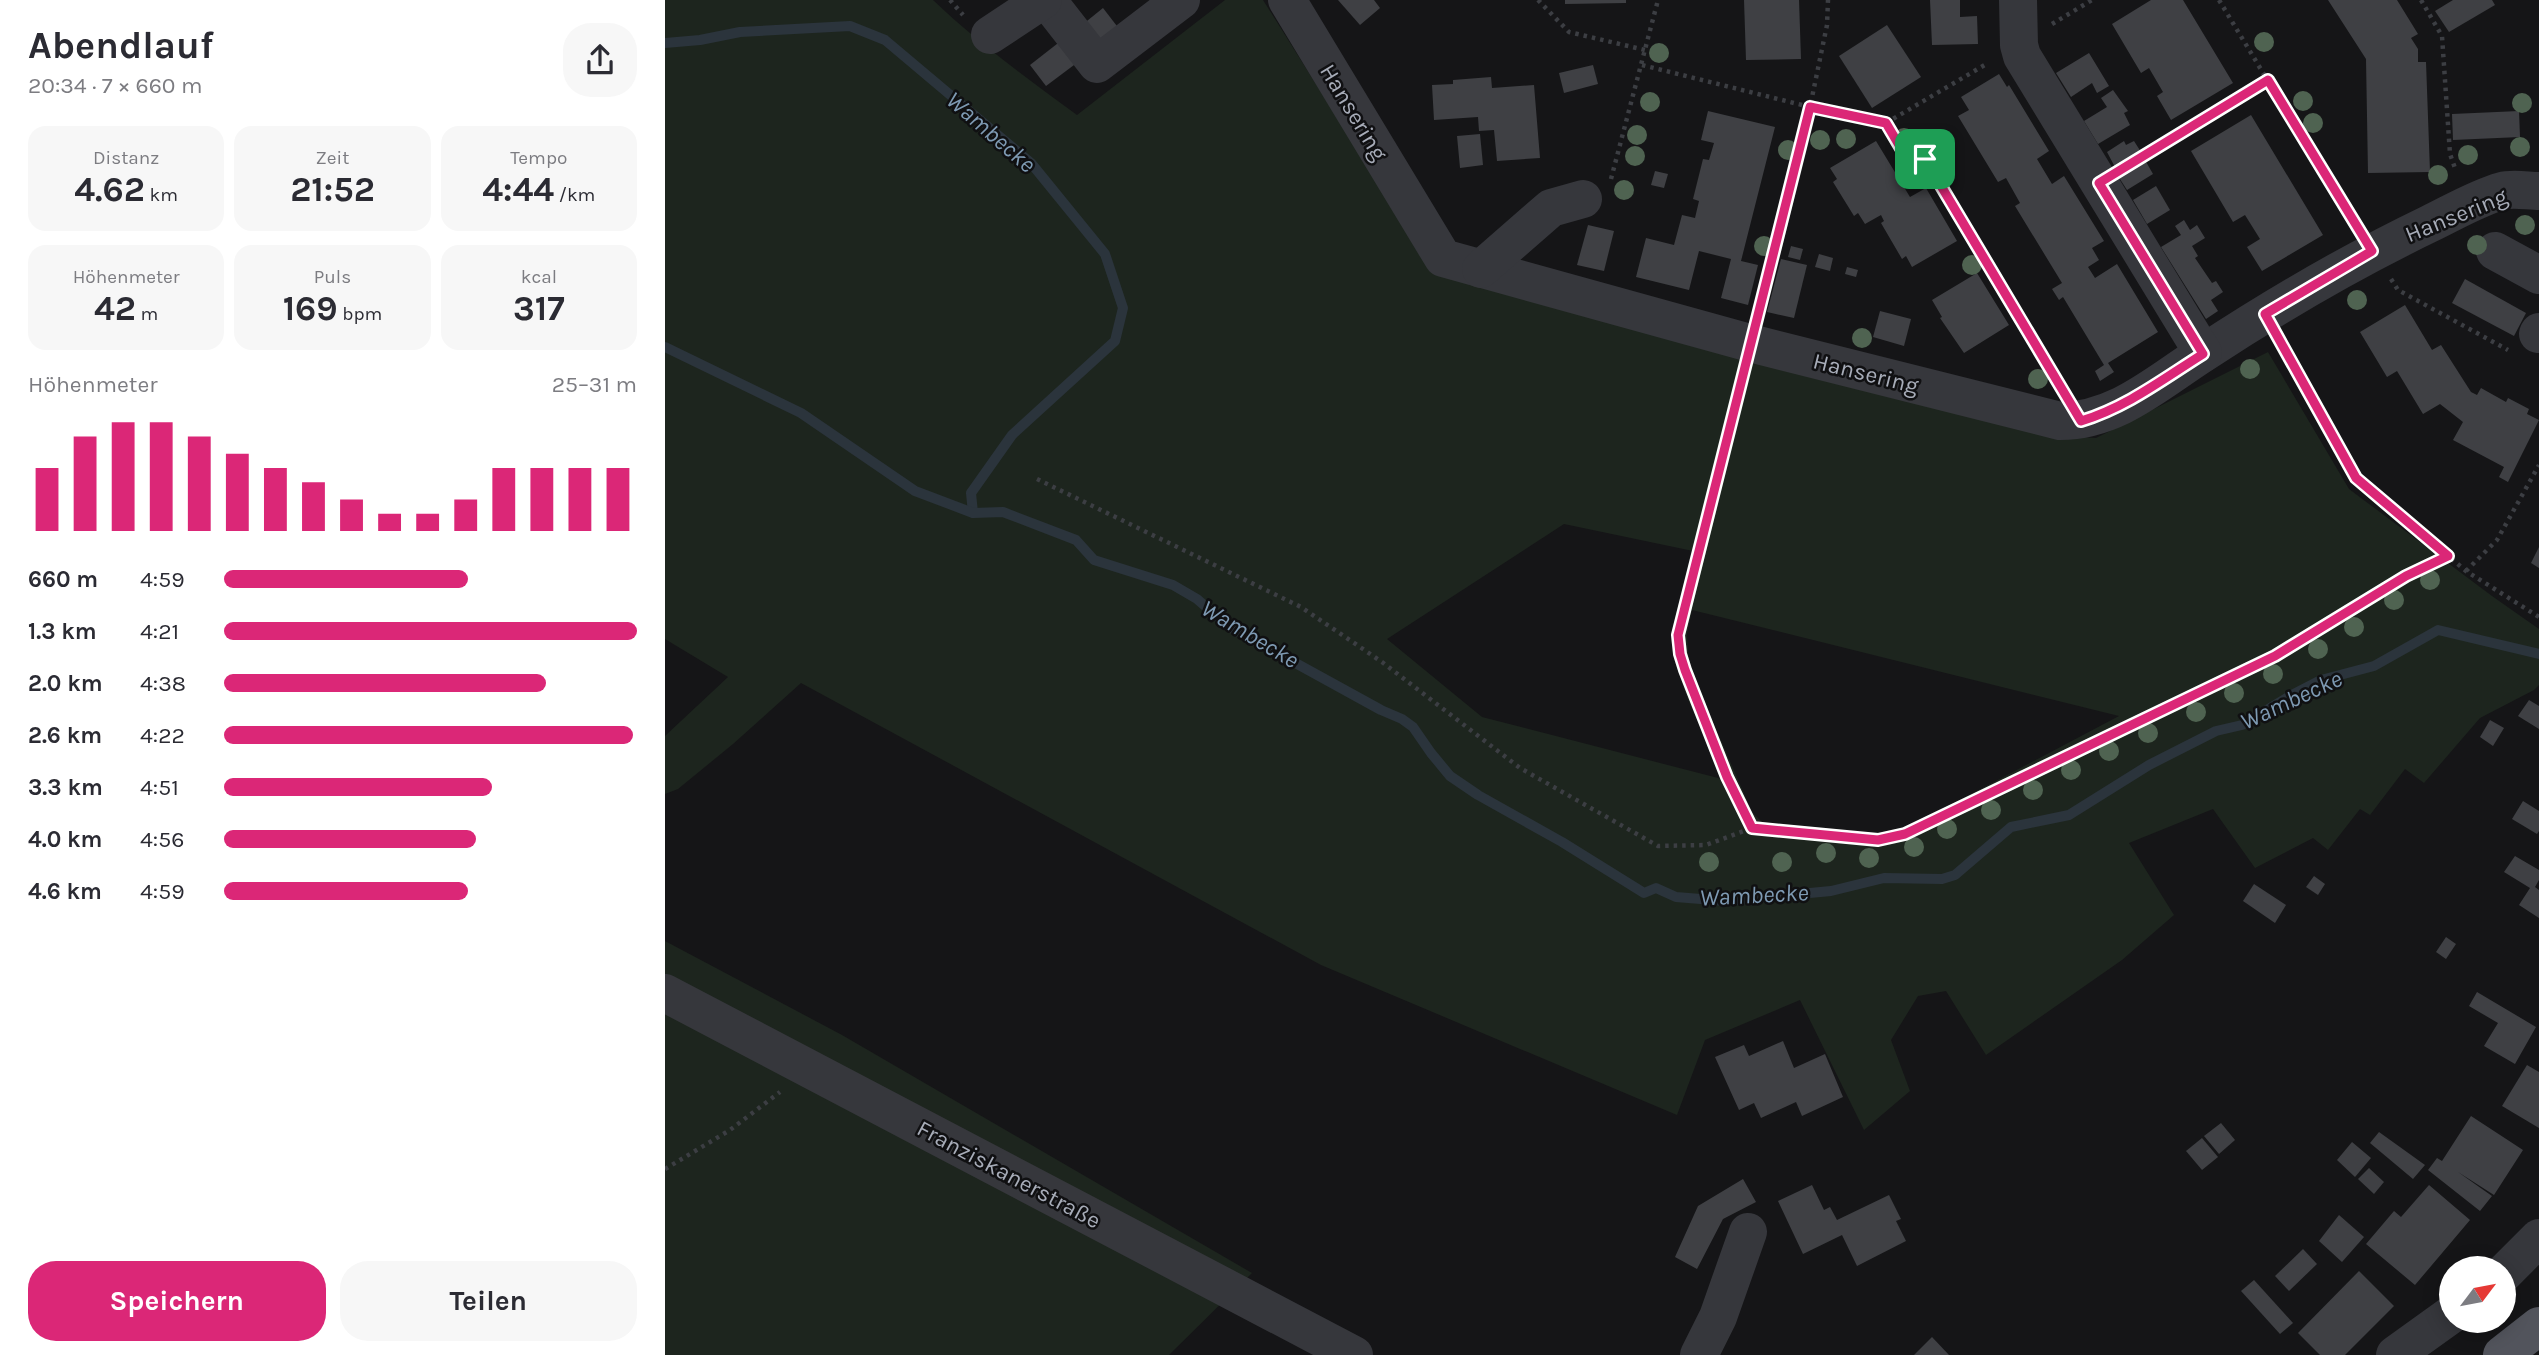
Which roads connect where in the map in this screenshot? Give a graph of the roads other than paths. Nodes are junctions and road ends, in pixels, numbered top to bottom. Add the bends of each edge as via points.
1 (1045, 0) edge
2 (1181, 0) edge
3 (1287, 0) edge
4 (2018, 0) edge
5 (990, 35) dead end
6 (2539, 191) edge
7 (1583, 199) road end
8 (2495, 251) dead end
9 (1481, 270) junction
10 (2539, 275) edge
11 (2203, 354) junction
12 (665, 993) edge
13 (1748, 1232) dead end
14 (2539, 1238) edge
15 (2517, 1260) edge
16 (2439, 1323) edge
17 (2536, 1339) edge
18 (1354, 1355) edge
19 (1699, 1355) edge
20 (2395, 1355) edge
21 (2502, 1355) edge

1 - 2 street via 1097,64
1 - 5 street
3 - 9 street, Hansering via 1443,258
4 - 11 street via 2022,55
6 - 11 street, Hansering via 2504,190 2372,251
7 - 9 street via 1551,208
8 - 10 street
9 - 11 street, Hansering via 2060,421 2108,413
12 - 18 street, Franziskanerstraße
13 - 19 street via 1718,1317
14 - 15 street
16 - 20 street
17 - 21 main road

